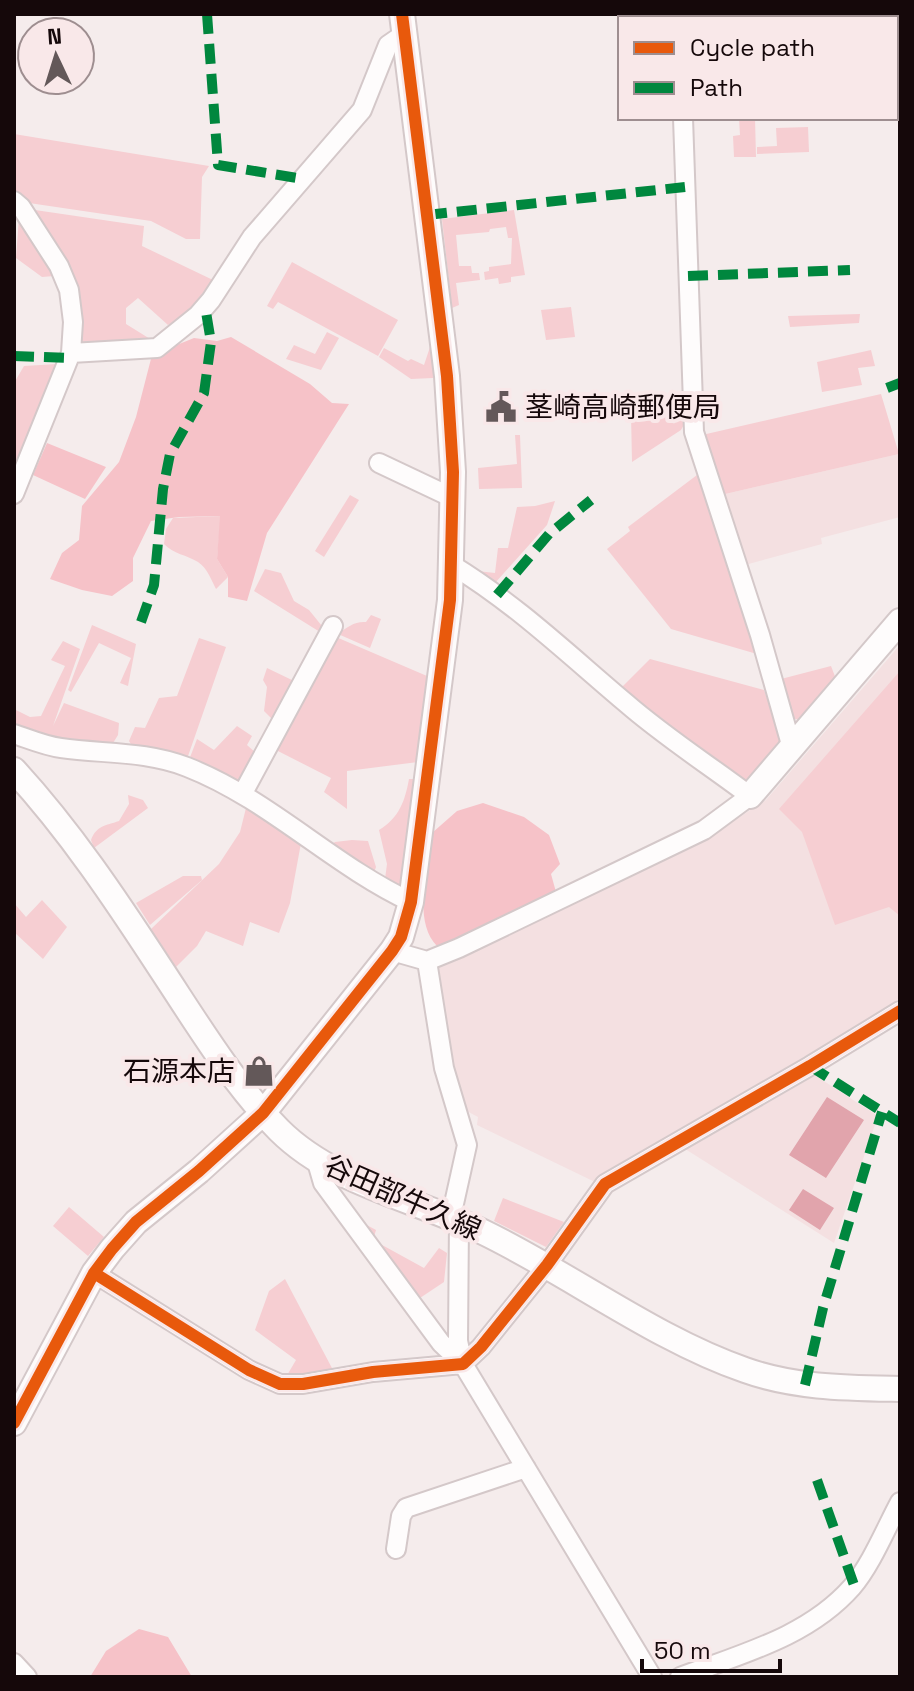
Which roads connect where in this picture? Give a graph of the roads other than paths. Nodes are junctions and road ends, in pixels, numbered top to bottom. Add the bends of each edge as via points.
1 (403, 24) edge
2 (683, 120) edge
3 (14, 201) edge
4 (71, 353) junction
5 (379, 463) dead end
6 (14, 494) edge
7 (453, 498) junction
8 (452, 565) junction
9 (900, 621) edge
10 (333, 626) dead end
11 (14, 734) edge
12 (792, 748) junction
13 (14, 770) edge
14 (243, 793) junction
15 (750, 796) junction
16 (411, 902) junction
17 (392, 951) junction
18 (427, 961) junction
19 (900, 1011) edge
20 (263, 1113) junction
21 (316, 1159) junction
22 (455, 1219) junction
23 (547, 1265) junction
24 (94, 1273) junction
25 (463, 1364) junction
26 (900, 1389) edge
27 (14, 1423) edge
28 (526, 1468) junction
29 (900, 1502) edge
30 (396, 1549) dead end
31 (14, 1663) edge
32 (27, 1677) edge
33 (652, 1677) edge
34 (680, 1677) edge

1 - 4 street via 388,45 362,110 252,237 198,315 157,348
1 - 7 street via 445,360
2 - 12 street via 694,432
3 - 4 street via 59,266 69,290
4 - 6 street
5 - 7 street
7 - 8 street
8 - 15 street
8 - 16 street
9 - 12 street
10 - 14 street
11 - 14 street via 59,748 161,758
12 - 15 street
13 - 20 street, 谷田部牛久線 via 69,836
14 - 16 street via 328,855
15 - 18 street via 704,830
16 - 17 street
17 - 18 street
17 - 20 street
18 - 22 street via 444,1068 467,1145
19 - 23 street via 605,1184
20 - 21 street, 谷田部牛久線
20 - 24 street via 136,1222
21 - 22 street, 谷田部牛久線
21 - 25 street via 323,1183 441,1343
22 - 23 street, 谷田部牛久線
22 - 25 street
23 - 25 street
23 - 26 street, 谷田部牛久線 via 687,1346 746,1371 805,1385
24 - 25 street via 280,1384
24 - 27 street
25 - 28 street
28 - 30 street via 406,1508
28 - 33 street
29 - 34 street via 854,1585 823,1615 792,1634
31 - 32 street

